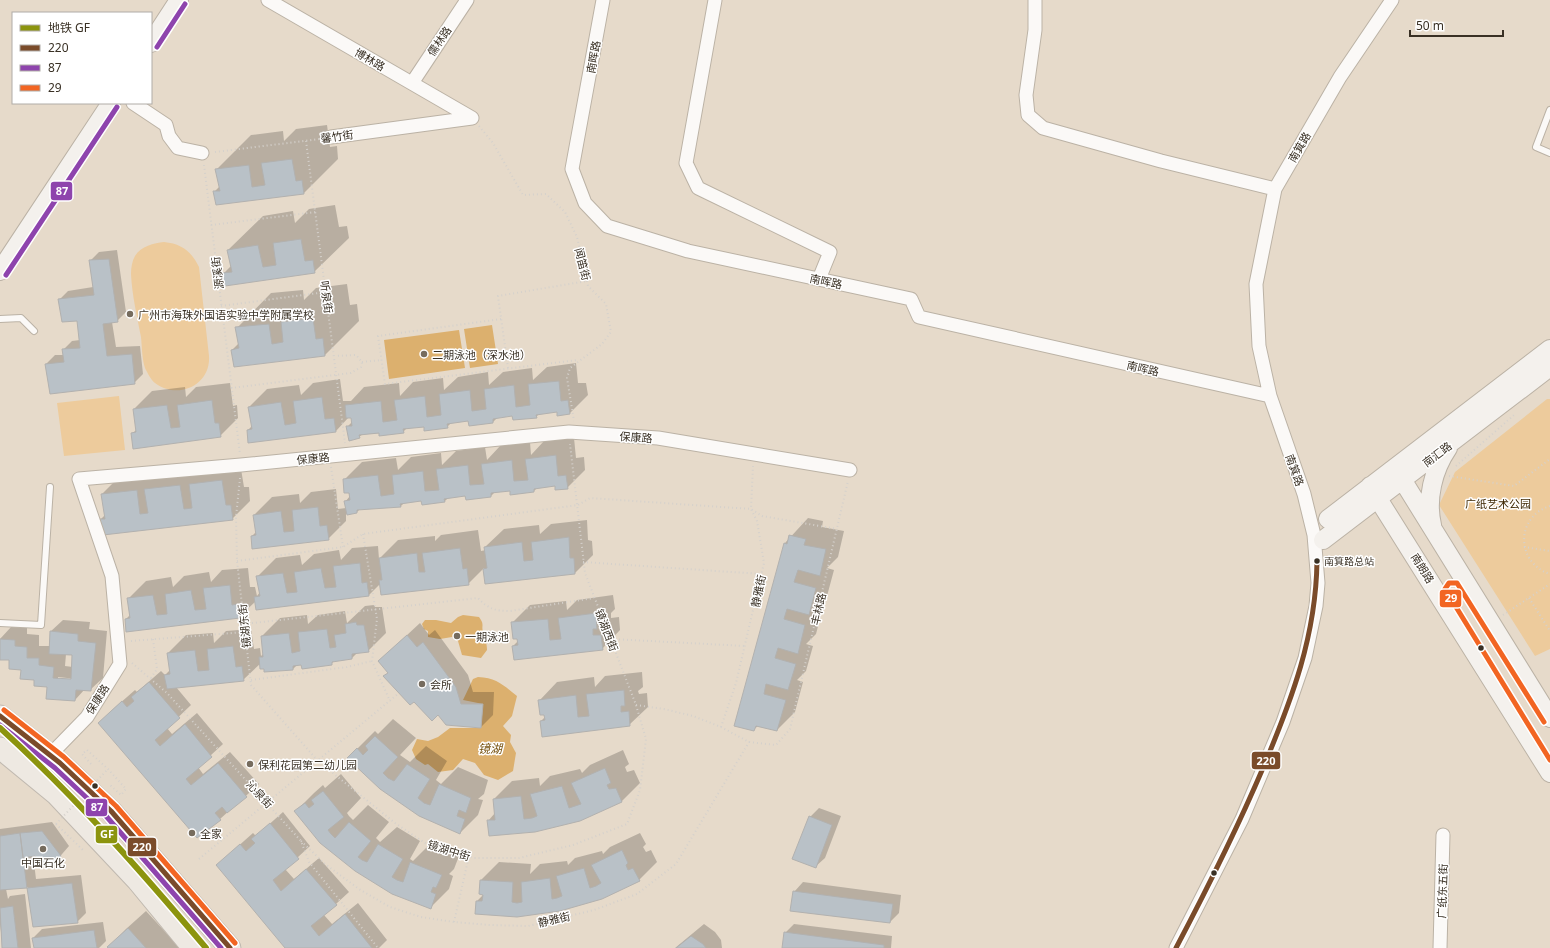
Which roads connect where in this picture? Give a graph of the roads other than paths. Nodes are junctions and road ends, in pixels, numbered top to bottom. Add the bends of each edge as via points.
1 (179, 0) edge
2 (268, 0) edge
3 (467, 0) edge
4 (603, 0) edge
5 (715, 0) edge
6 (1035, 0) edge
7 (1392, 0) edge
8 (152, 41) edge
9 (412, 83) junction
10 (110, 104) edge
11 (135, 104) edge
12 (1550, 110) edge
13 (472, 118) joint
14 (331, 137) road end
15 (202, 153) road end
16 (1550, 153) edge
17 (1275, 188) junction
18 (0, 271) edge
19 (819, 279) junction
20 (0, 319) edge
21 (34, 331) dead end
22 (1550, 349) edge
23 (1550, 367) edge
24 (1270, 396) junction
25 (1452, 442) junction
26 (1395, 468) junction
27 (850, 470) road end
28 (1370, 486) junction
29 (50, 487) dead end
30 (1328, 519) dead end
31 (1434, 531) junction
32 (1324, 540) dead end
33 (1462, 577) junction
34 (1437, 590) junction
35 (0, 623) edge
36 (0, 716) edge
37 (1550, 718) edge
38 (0, 748) edge
39 (50, 756) junction
40 (1550, 773) edge
41 (1444, 834) dead end
42 (193, 948) edge
43 (230, 948) edge
44 (1176, 948) edge
45 (1440, 948) edge

1 - 8 street
2 - 9 street, 博林路
3 - 9 street, 儒林路
4 - 19 street, 南晖路 via 572,169 585,203 607,226 688,251
5 - 19 street via 686,163 698,188 830,252
6 - 17 street via 1035,30 1026,95 1028,115 1044,128 1161,161
7 - 17 street, 南箕路 via 1340,77
9 - 13 street, 博林路
10 - 18 street
11 - 15 street via 166,124 169,136 178,148
12 - 16 lane via 1536,147
13 - 14 street, 馨竹街
17 - 24 street, 南箕路 via 1256,284 1259,346
19 - 24 street, 南晖路 via 911,299 920,317
20 - 21 lane via 21,318
22 - 26 street, 南汇路
23 - 25 street, 南汇路
24 - 44 street, 南箕路 via 1304,494 1314,535 1318,583 1316,606 1305,658 1283,722 1242,819
25 - 31 street via 1439,464 1432,486 1430,508
25 - 32 street, 南汇路
26 - 28 street, 南汇路
26 - 31 street
27 - 39 street, 保康路 via 658,438 572,432 241,465 79,478 112,576 120,664 87,717
28 - 30 street, 南汇路
28 - 34 street, 南朗路
29 - 35 lane via 41,625
31 - 33 street
33 - 34 street via 1446,575 1441,579
33 - 37 street
34 - 40 street, 南朗路
36 - 39 main road
38 - 42 main road via 57,795 137,880
39 - 43 main road via 111,811
41 - 45 street, 广纸东五街

